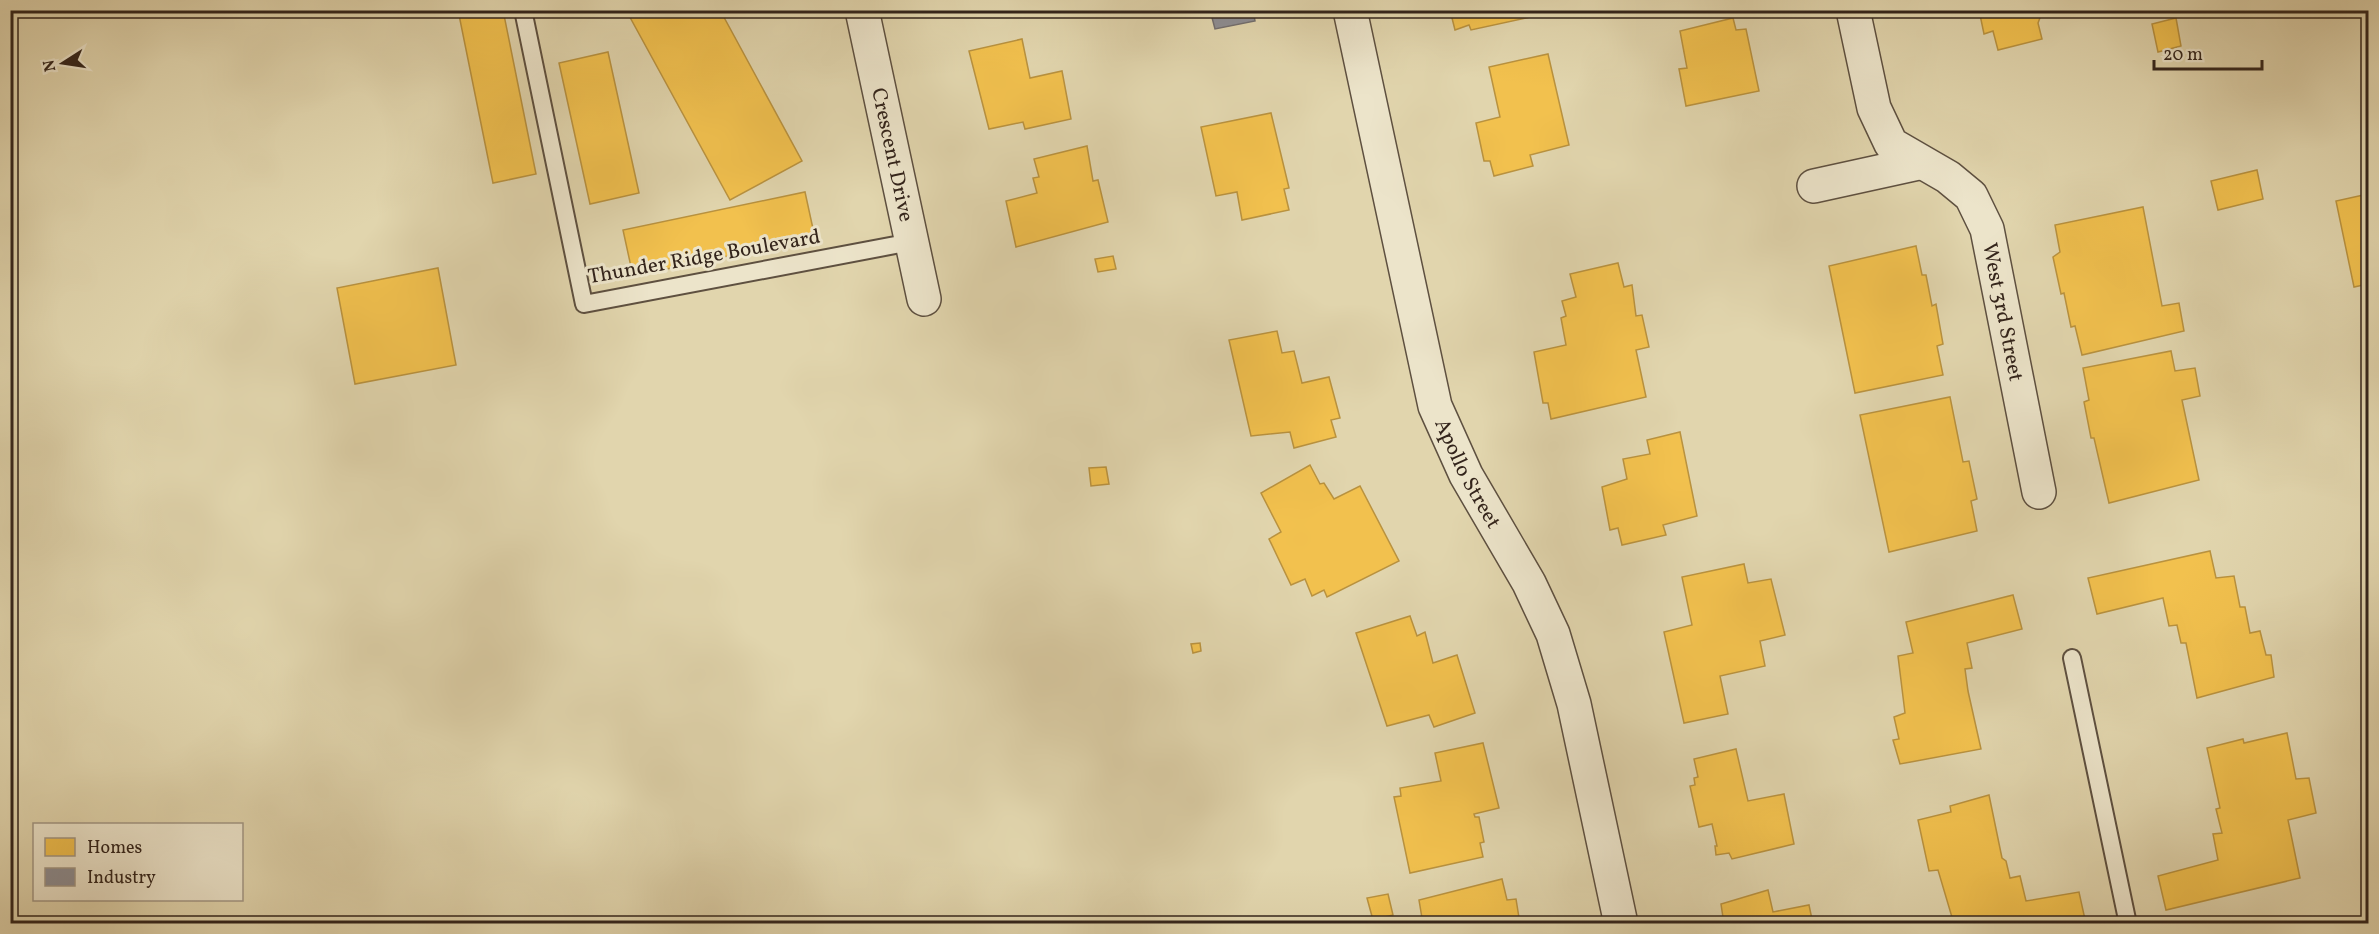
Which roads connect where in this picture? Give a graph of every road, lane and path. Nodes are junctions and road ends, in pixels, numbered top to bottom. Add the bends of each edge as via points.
1 (523, 10) edge
2 (862, 10) edge
3 (1350, 10) edge
4 (1853, 10) edge
5 (1919, 163) junction
6 (1814, 186) dead end
7 (911, 242) junction
8 (924, 299) dead end
9 (2039, 492) dead end
10 (2072, 658) dead end
11 (1621, 924) edge
12 (2128, 924) edge

1 - 7 lane, Thunder Ridge Boulevard via 584,304
2 - 7 street, Crescent Drive
3 - 11 street, Apollo Street via 1435,406 1466,475 1529,583 1552,634 1574,704
4 - 5 street, West 3rd Street via 1874,108 1891,144
5 - 6 street
5 - 9 street, West 3rd Street via 1948,177 1971,196 1987,229
7 - 8 street, Crescent Drive
10 - 12 lane

